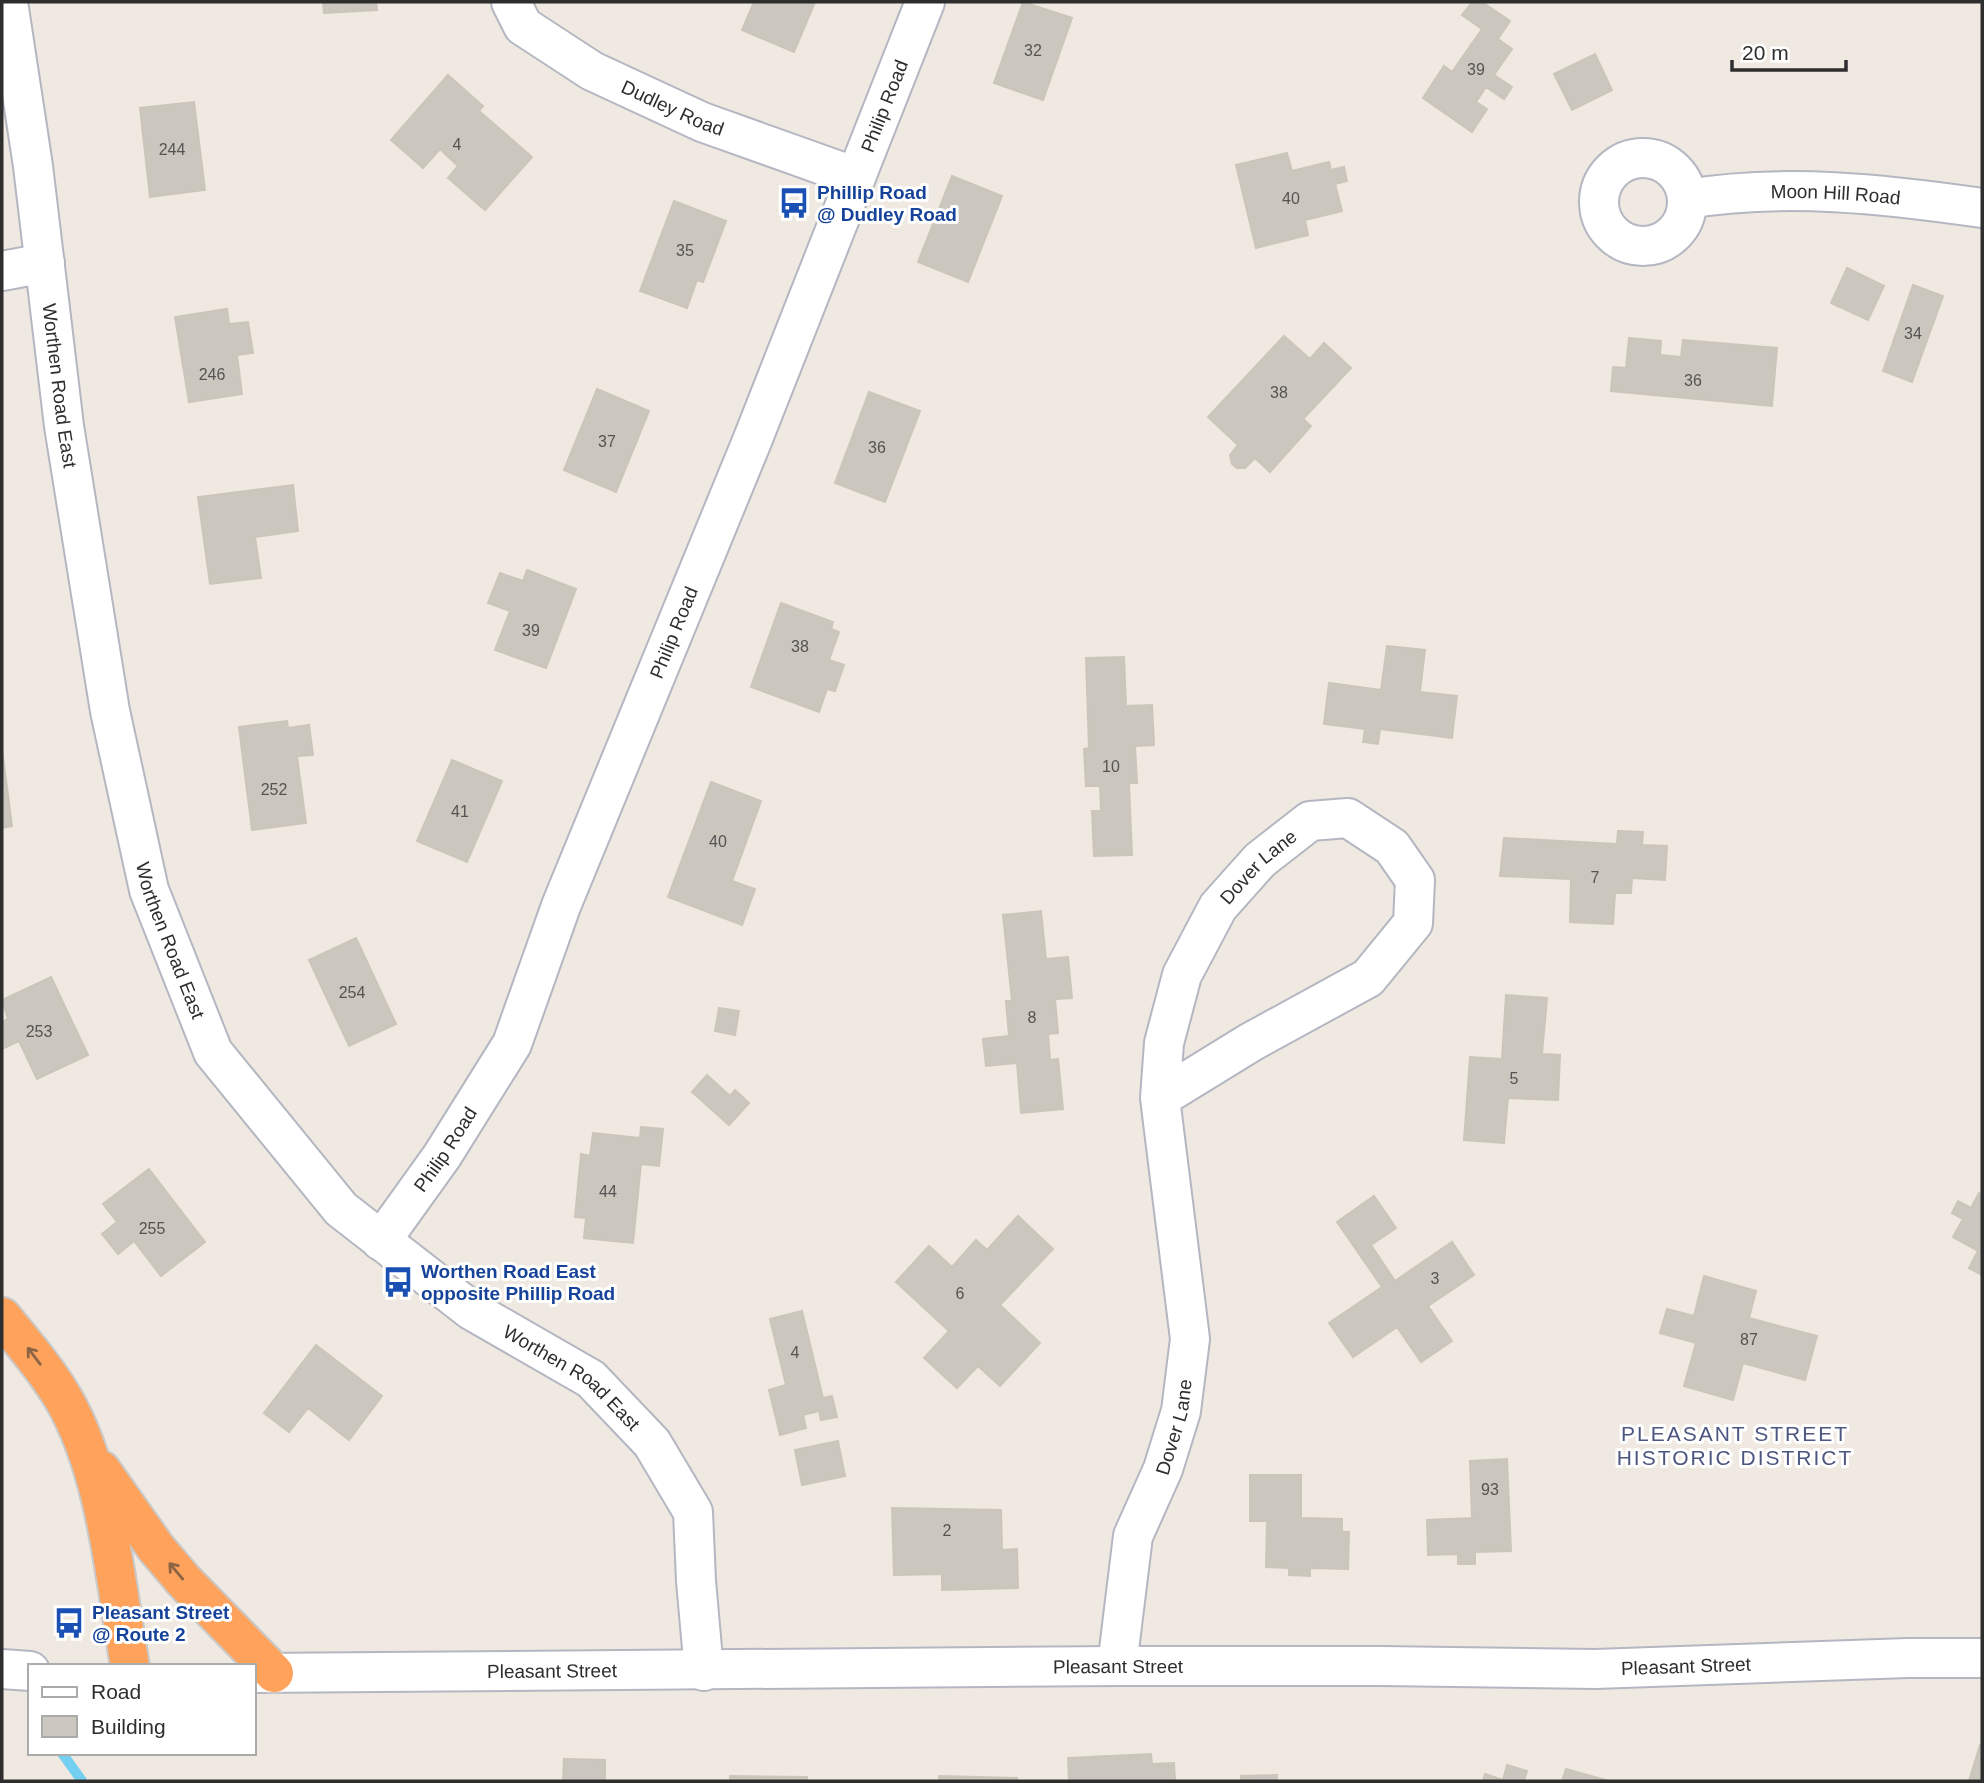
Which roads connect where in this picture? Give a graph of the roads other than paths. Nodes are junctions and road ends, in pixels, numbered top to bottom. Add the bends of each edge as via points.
1 (8, 2) edge
2 (511, 2) edge
3 (925, 2) edge
4 (856, 177) junction
5 (1687, 200) dead end
6 (1982, 208) edge
7 (45, 263) junction
8 (2, 271) edge
9 (1160, 1098) junction
10 (381, 1241) junction
11 (2, 1317) edge
12 (87, 1452) junction
13 (1982, 1658) edge
14 (130, 1664) edge
15 (1117, 1666) junction
16 (2, 1669) edge
17 (28, 1671) edge
18 (704, 1671) junction
19 (264, 1673) edge

1 - 7 street, Worthen Road East
2 - 4 street, Dudley Road via 523,26 592,71 702,122
3 - 4 street, Philip Road
4 - 10 street, Philip Road via 566,894 512,1044 442,1156
5 - 6 street, Moon Hill Road via 1761,190 1809,190
7 - 8 street
7 - 10 street, Worthen Road East via 64,426 108,698 149,890 213,1052 341,1209
9 - 9 street, Dover Lane via 1164,1043 1182,975 1218,907 1259,860 1310,821 1348,818 1392,847 1415,880 1413,923 1368,978
9 - 15 street, Dover Lane via 1190,1339 1181,1411 1163,1469 1133,1536
10 - 18 street, Worthen Road East via 471,1310 591,1379 652,1443 694,1512
12 -> 11 highway via 63,1398
12 - 14 highway via 103,1508
19 -> 12 highway via 170,1565
13 - 15 street, Pleasant Street via 1595,1669
15 - 18 street, Pleasant Street
16 - 17 street
18 - 19 street, Pleasant Street

